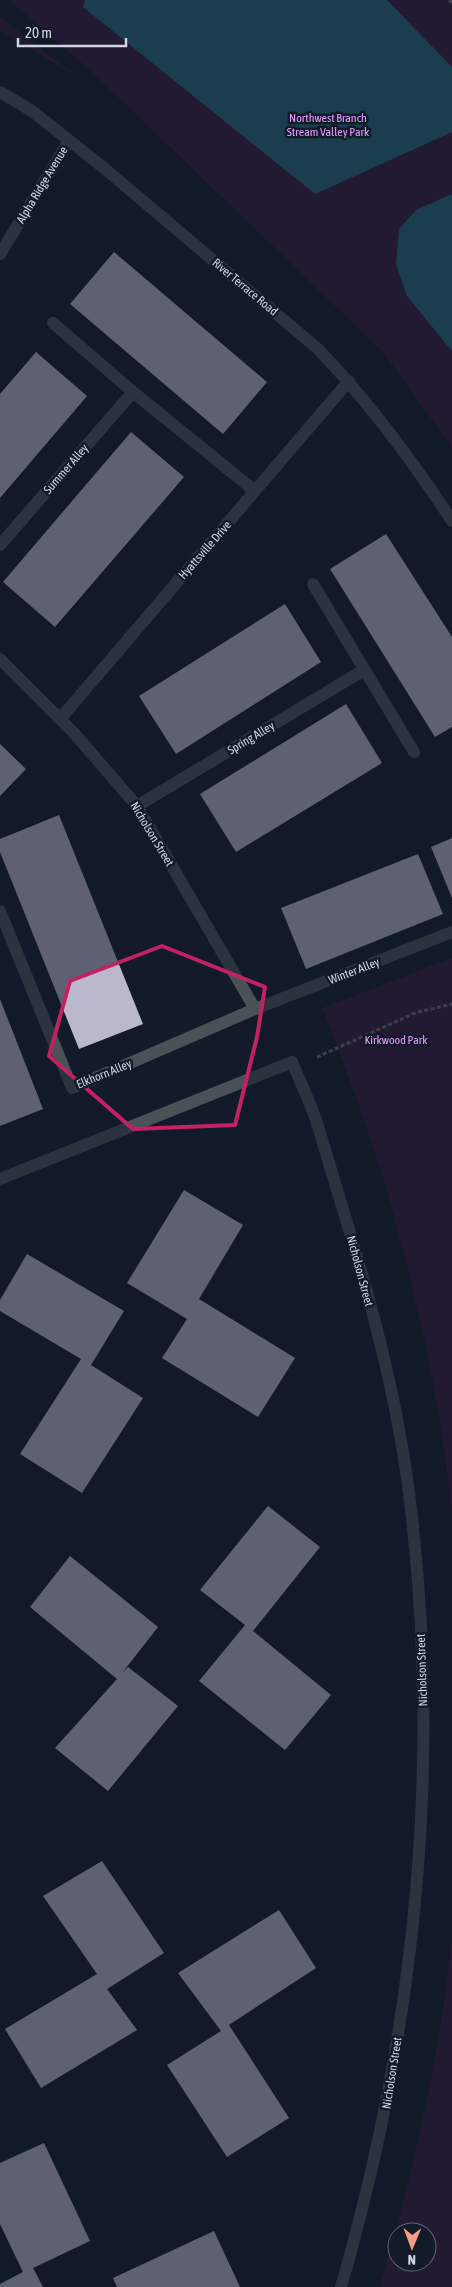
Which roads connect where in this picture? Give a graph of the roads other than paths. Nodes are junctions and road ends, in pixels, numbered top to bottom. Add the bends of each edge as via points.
1 (0, 92) edge
2 (69, 141) junction
3 (0, 254) edge
4 (53, 323) dead end
5 (349, 381) junction
6 (133, 392) junction
7 (255, 492) junction
8 (452, 521) edge
9 (0, 545) edge
10 (313, 584) dead end
11 (0, 659) edge
12 (364, 670) junction
13 (60, 719) junction
14 (414, 752) dead end
15 (137, 806) junction
16 (0, 911) edge
17 (452, 932) edge
18 (255, 1010) junction
19 (0, 1179) edge
20 (342, 2287) edge

1 - 2 street, River Terrace Road via 32,111
2 - 3 street, Alpha Ridge Avenue
2 - 5 street, River Terrace Road via 318,349
4 - 6 street
5 - 7 street, Hyattsville Drive
5 - 8 street, River Terrace Road via 413,462
6 - 7 street
6 - 9 street, Summer Alley
7 - 13 street, Hyattsville Drive
10 - 12 street
11 - 13 street, Nicholson Street
12 - 14 street
12 - 15 street, Spring Alley
13 - 15 street, Nicholson Street
15 - 18 street, Nicholson Street
16 - 18 street, Elkhorn Alley via 72,1088
17 - 18 street, Winter Alley
19 - 20 street, Nicholson Street via 292,1062 315,1117 357,1255 390,1381 411,1509 421,1637 424,1756 420,1860 408,1971 386,2108

